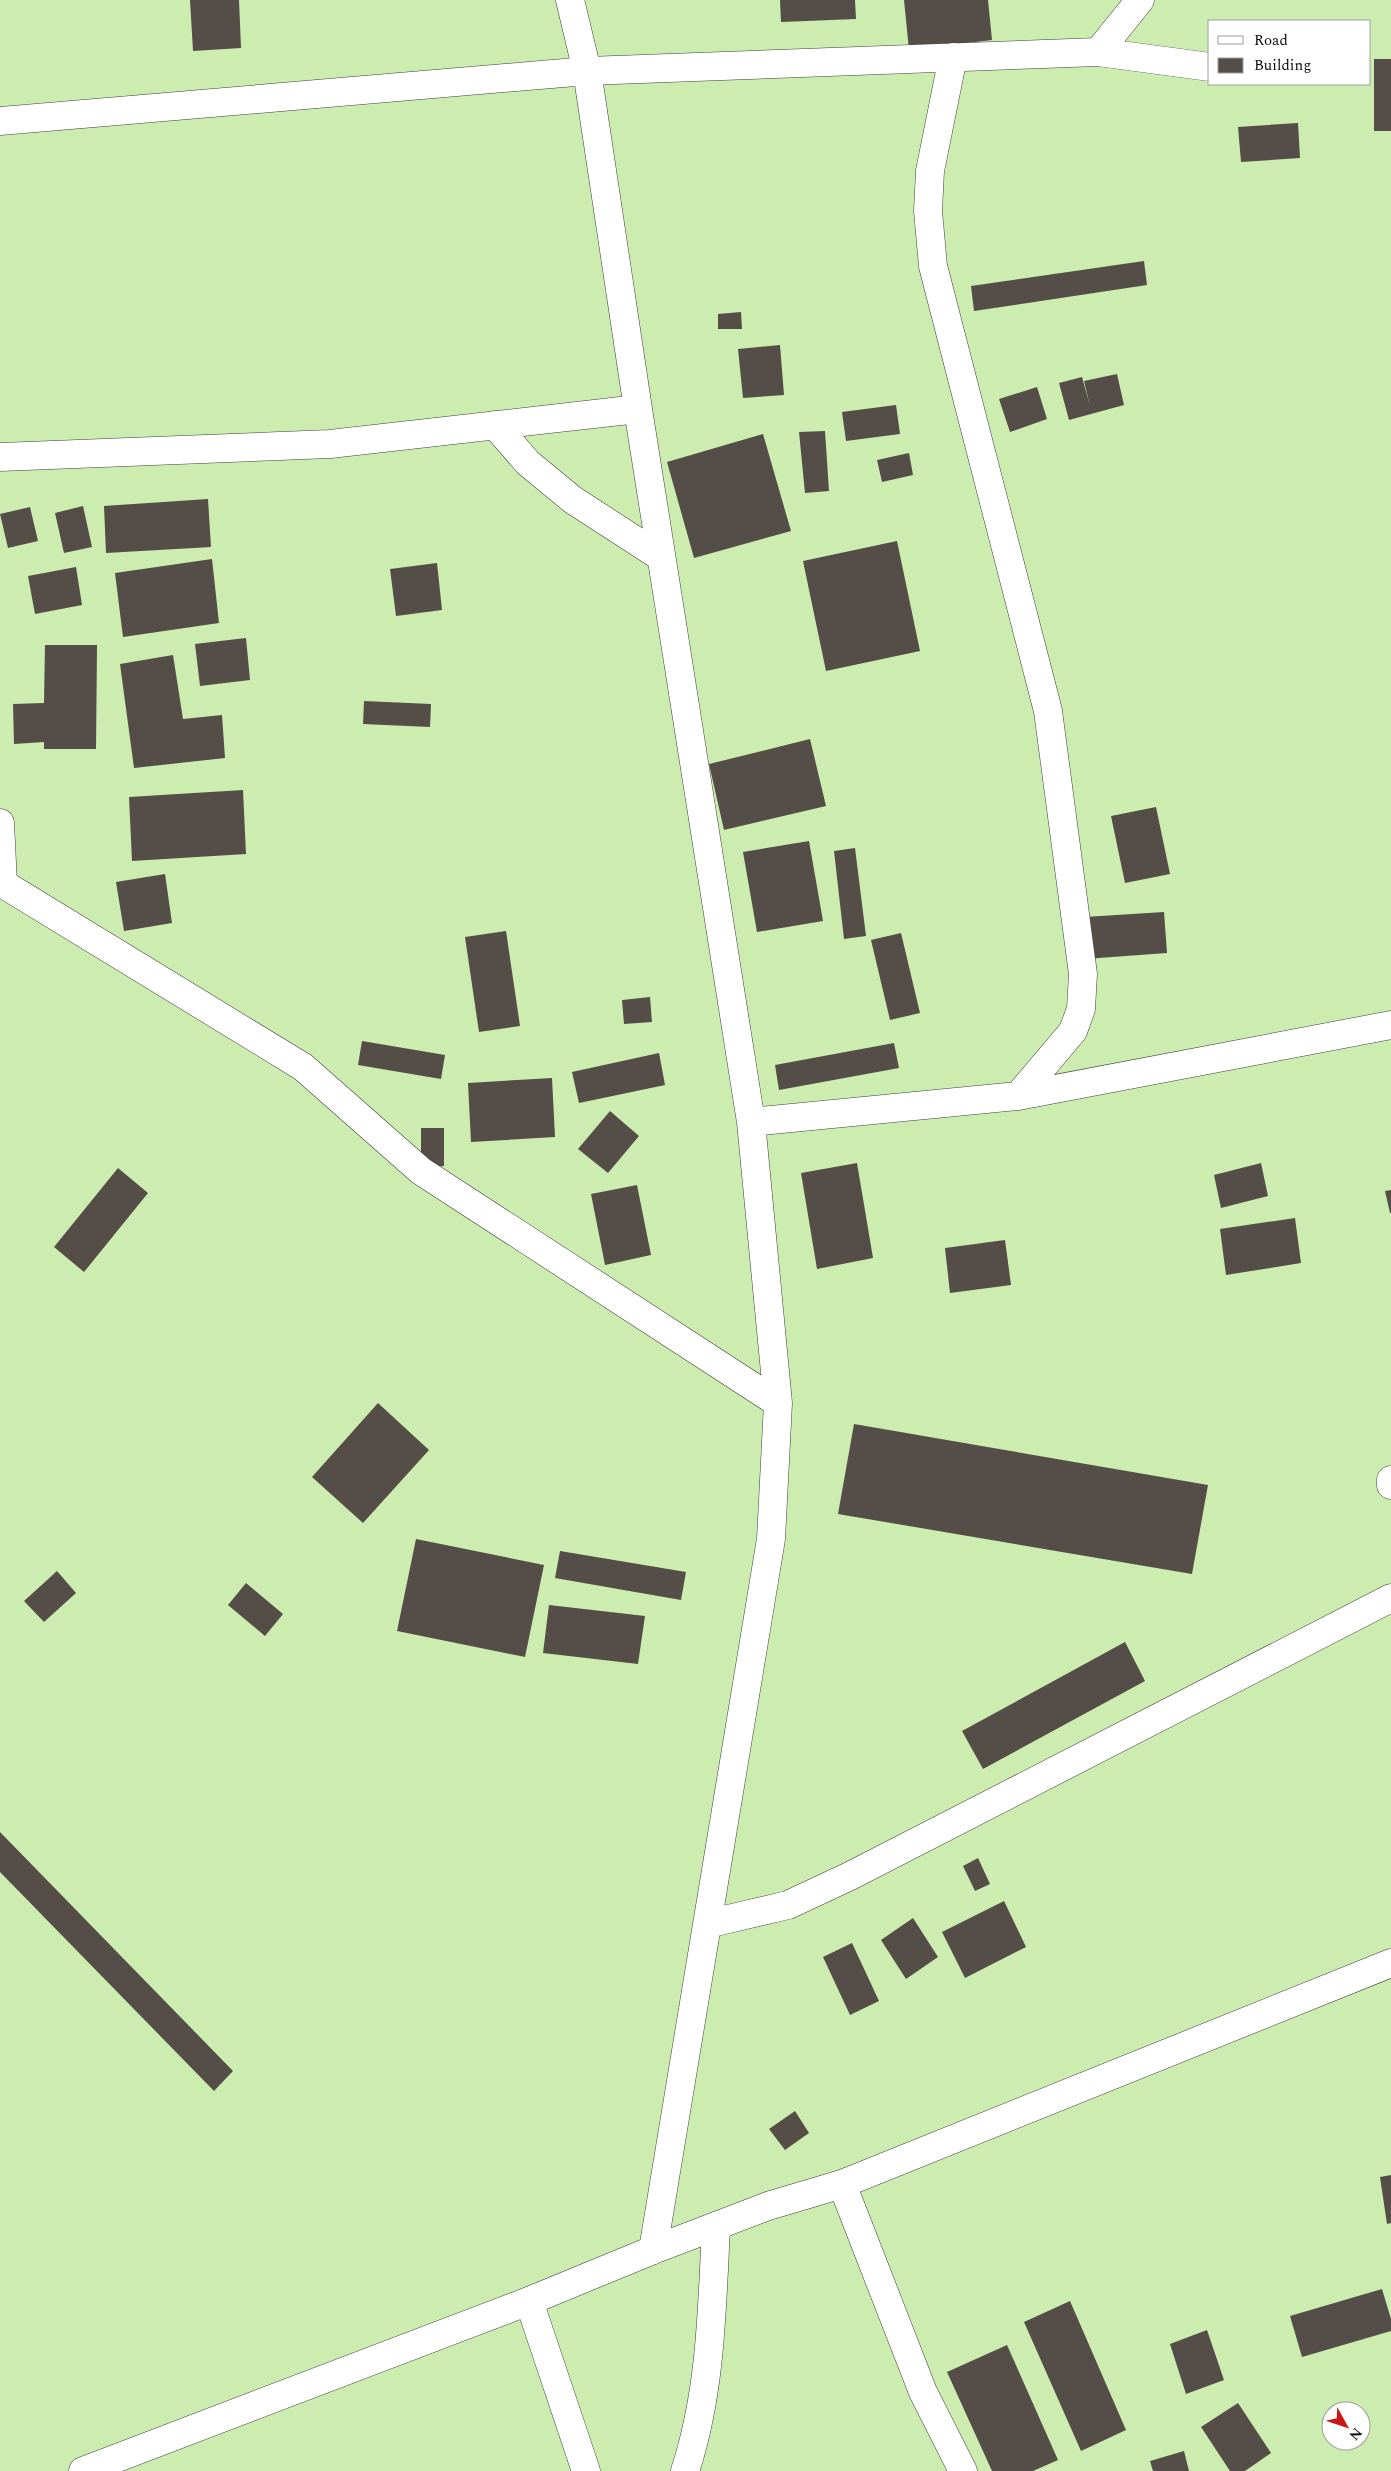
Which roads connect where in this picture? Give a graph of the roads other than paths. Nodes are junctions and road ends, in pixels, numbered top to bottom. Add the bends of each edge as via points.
1 (570, 0) edge
2 (1140, 0) edge
3 (1098, 52) junction
4 (953, 56) junction
5 (1208, 67) edge
6 (587, 71) junction
7 (0, 121) edge
8 (638, 409) junction
9 (496, 425) junction
10 (0, 457) edge
11 (661, 557) junction
12 (0, 823) edge
13 (1, 883) edge
14 (1391, 1025) edge
15 (1018, 1096) junction
16 (751, 1122) junction
17 (778, 1403) junction
18 (1391, 1480) edge
19 (1391, 1485) edge
20 (1391, 1598) edge
21 (707, 1924) junction
22 (1391, 1963) edge
23 (842, 2184) junction
24 (716, 2226) junction
25 (653, 2250) junction
26 (529, 2302) junction
27 (83, 2471) edge
28 (586, 2471) edge
29 (685, 2471) edge
30 (963, 2471) edge

1 - 6 street
2 - 3 street
3 - 4 street
3 - 5 street
4 - 6 street
4 - 15 street via 930,171 928,211 934,266 1048,711 1083,974 1082,1009 1072,1031
6 - 7 street
6 - 8 street
8 - 9 street
8 - 11 street
9 - 10 street via 330,444
9 - 11 street via 528,464 566,494
11 - 16 street
12 - 13 street
13 - 17 street via 303,1067 421,1170
14 - 15 street
15 - 16 street
16 - 17 street
17 - 21 street via 771,1539
18 - 19 street
20 - 21 street via 850,1876 788,1905
21 - 25 street
22 - 23 street
23 - 24 street via 768,2206
23 - 30 street via 923,2392
24 - 25 street
24 - 29 street via 709,2365 696,2437
25 - 26 street
26 - 27 street
26 - 28 street

